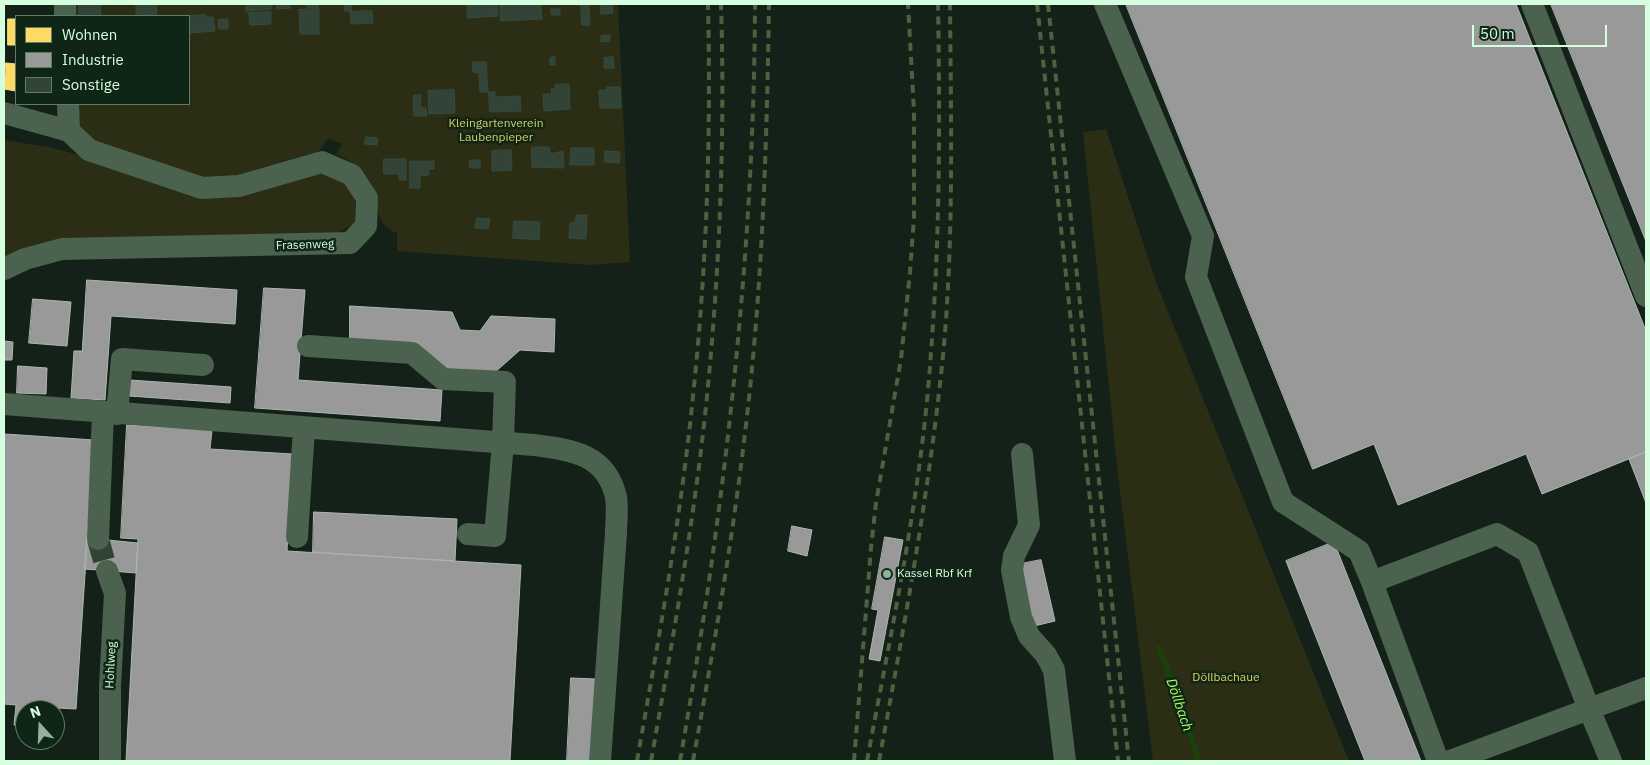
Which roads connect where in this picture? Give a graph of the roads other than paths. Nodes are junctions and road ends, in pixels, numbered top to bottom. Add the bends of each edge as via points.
1 (1105, 4) edge
2 (1532, 4) edge
3 (68, 105) edge
4 (4, 114) edge
5 (69, 131) junction
6 (4, 270) edge
7 (1646, 296) edge
8 (308, 346) dead end
9 (203, 365) dead end
10 (4, 404) edge
11 (110, 413) junction
12 (304, 428) junction
13 (503, 443) junction
14 (1022, 454) dead end
15 (468, 534) dead end
16 (297, 537) dead end
17 (98, 539) tunnel mouth
18 (107, 571) tunnel mouth
19 (1372, 582) junction
20 (1646, 688) edge
21 (1589, 709) junction
22 (110, 761) edge
23 (600, 761) edge
24 (1065, 761) edge
25 (1438, 761) edge
26 (1450, 761) edge
27 (1611, 761) edge

1 - 19 street via 1203,236 1196,277 1283,502 1360,551
2 - 7 street
3 - 5 street
4 - 5 street
5 - 6 street, Frasenweg via 89,150 202,188 239,186 322,162 352,175 367,198 366,226 350,243 62,249 25,259
8 - 13 street via 412,353 443,379 505,382
9 - 11 street via 122,359
10 - 11 street
11 - 12 street
11 - 17 street
12 - 13 street
12 - 16 street
13 - 15 street via 494,536
13 - 23 street via 570,450 593,459 610,479 616,499 616,533
14 - 24 street via 1029,525 1014,556 1012,570 1021,617 1029,636 1054,670
18 - 22 street, Hohlweg via 115,593
19 - 21 street via 1497,534 1528,552
19 - 25 street
20 - 21 street
21 - 26 street
21 - 27 street

